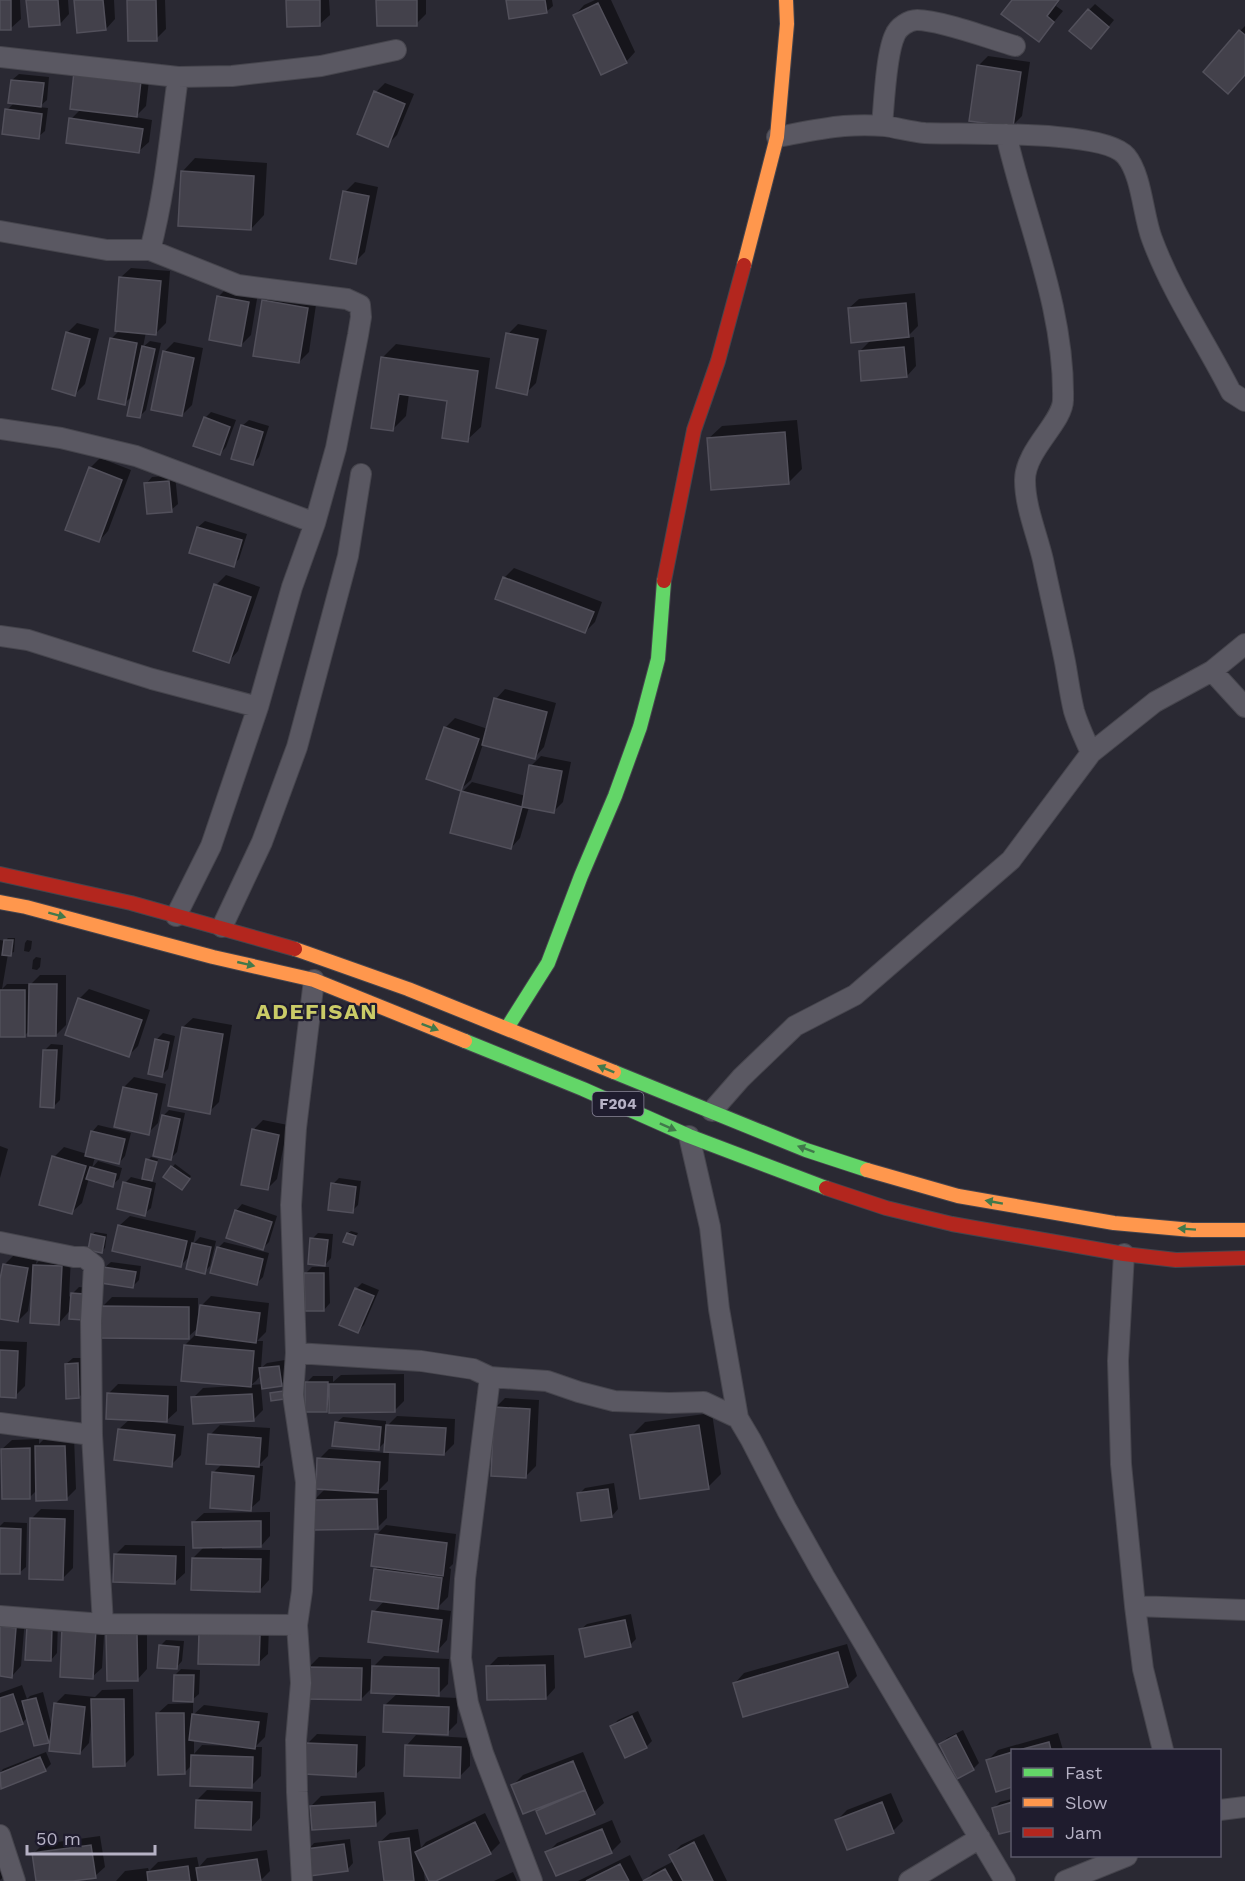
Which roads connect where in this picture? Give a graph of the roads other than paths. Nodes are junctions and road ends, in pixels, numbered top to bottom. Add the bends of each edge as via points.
1 (786, 0) edge
2 (1015, 46) dead end
3 (396, 50) dead end
4 (0, 57) edge
5 (178, 77) junction
6 (882, 126) junction
7 (1006, 134) junction
8 (777, 137) junction
9 (0, 231) edge
10 (150, 250) junction
11 (1245, 401) edge
12 (0, 429) edge
13 (361, 474) dead end
14 (315, 523) junction
15 (0, 636) edge
16 (1245, 644) edge
17 (1212, 671) junction
18 (258, 707) junction
19 (1245, 708) edge
20 (1091, 753) junction
21 (0, 874) edge
22 (0, 902) edge
23 (176, 916) junction
24 (222, 927) junction
25 (314, 980) junction
26 (507, 1028) junction
27 (712, 1111) junction
28 (689, 1136) junction
29 (1245, 1230) edge
30 (0, 1242) edge
31 (1124, 1254) junction
32 (1245, 1258) edge
33 (296, 1353) junction
34 (490, 1377) junction
35 (738, 1418) junction
36 (0, 1423) edge
37 (92, 1435) junction
38 (1135, 1606) junction
39 (1245, 1610) edge
40 (0, 1616) edge
41 (103, 1624) junction
42 (297, 1625) junction
43 (1163, 1749) edge
44 (1245, 1807) edge
45 (1221, 1810) edge
46 (0, 1835) edge
47 (980, 1838) junction
48 (1125, 1857) edge
49 (15, 1881) edge
50 (302, 1881) edge
51 (532, 1881) edge
52 (909, 1881) edge
53 (1005, 1881) edge
54 (1065, 1881) edge

1 - 8 main road
2 - 6 street via 939,24 916,20 903,26 895,34 889,60
3 - 5 street via 321,66 232,76
4 - 5 street
5 - 10 street
6 - 7 street via 924,133
6 - 8 street via 843,126
7 - 11 street via 1081,140 1109,146 1126,155 1151,237 1171,282 1232,392
7 - 20 street via 1042,258 1062,383 1063,403 1033,451 1024,478 1027,502 1045,567 1074,711
8 - 26 main road via 727,328 694,430 664,579 658,659 640,727 548,963
9 - 10 street via 107,250
10 - 14 street via 238,285 346,299 360,305 336,448
12 - 14 street via 61,438 136,456
13 - 24 street via 348,556 297,747 262,842
14 - 18 street via 286,606
15 - 18 street via 28,640
16 - 17 street
17 - 19 street
17 - 20 street via 1155,702
18 - 23 street via 211,846
20 - 27 street via 1011,860 855,995 795,1026
21 - 23 main road, F204
22 -> 25 main road, F204
23 - 24 main road, F204
24 - 26 main road, F204 via 353,969
25 -> 28 main road, F204 via 584,1089
25 - 33 street via 291,1205
27 -> 26 main road, F204
29 -> 27 main road, F204 via 1114,1223 958,1196 806,1150
28 - 31 main road, F204 via 886,1208 951,1224
28 - 35 street via 710,1227
30 - 37 street via 84,1257 94,1265
31 - 32 main road, F204 via 1176,1260
31 - 38 street via 1118,1372
33 - 34 street via 421,1362 473,1369
33 - 42 street via 293,1395 306,1482
34 - 35 street via 547,1381 614,1401 704,1402
34 - 51 street via 465,1579 461,1658 468,1703 483,1753
35 - 47 street via 830,1586
36 - 37 street
37 - 41 street
38 - 39 street
38 - 43 street via 1143,1669
40 - 41 street
41 - 42 street
42 - 50 street via 301,1683 297,1792
44 - 45 street
46 - 49 street
47 - 52 street
47 - 53 street
48 - 54 street

